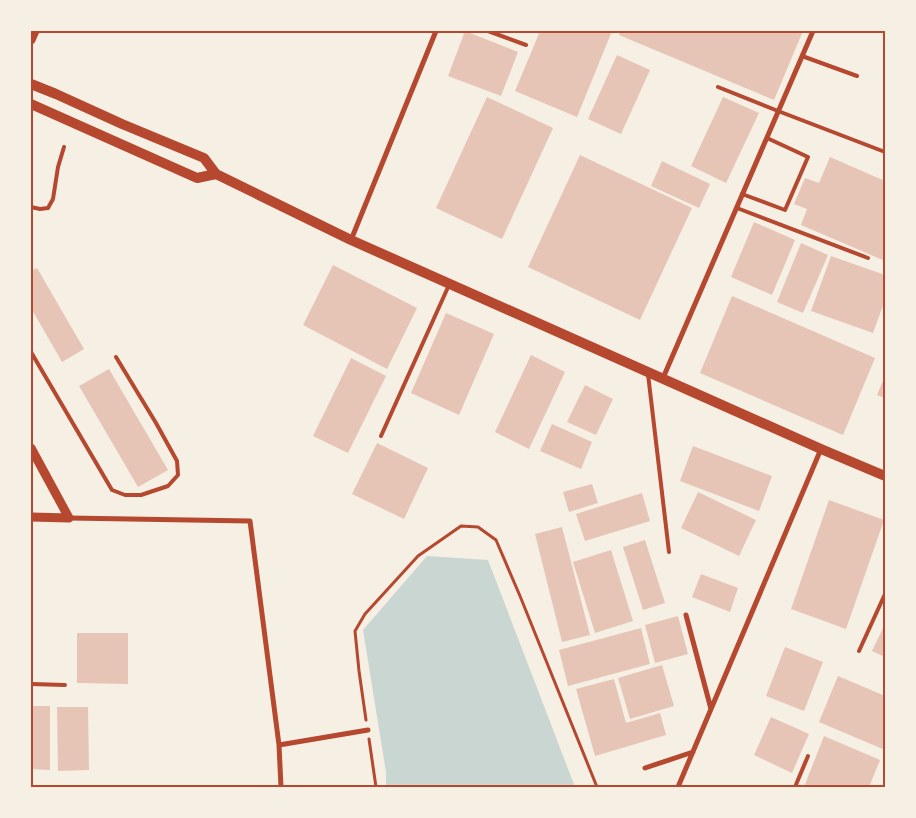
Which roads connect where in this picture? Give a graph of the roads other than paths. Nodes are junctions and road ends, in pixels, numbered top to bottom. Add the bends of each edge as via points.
1 (35, 31) edge
2 (436, 31) edge
3 (488, 31) edge
4 (813, 31) edge
5 (31, 40) edge
6 (526, 45) dead end
7 (802, 56) junction
8 (857, 76) dead end
9 (31, 84) edge
10 (718, 87) dead end
11 (31, 104) edge
12 (778, 111) junction
13 (767, 138) junction
14 (64, 147) dead end
15 (885, 152) edge
16 (216, 174) junction
17 (742, 194) junction
18 (31, 207) edge
19 (736, 208) junction
20 (351, 240) junction
21 (868, 258) dead end
22 (450, 283) junction
23 (31, 352) edge
24 (116, 357) dead end
25 (647, 372) junction
26 (663, 379) junction
27 (381, 436) dead end
28 (31, 448) edge
29 (821, 449) junction
30 (885, 476) edge
31 (31, 518) edge
32 (69, 518) junction
33 (669, 552) dead end
34 (885, 594) edge
35 (686, 615) dead end
36 (859, 651) dead end
37 (31, 684) edge
38 (65, 685) dead end
39 (711, 709) junction
40 (368, 730) road end
41 (279, 745) junction
42 (693, 752) junction
43 (808, 756) dead end
44 (645, 768) dead end
45 (282, 787) edge
46 (678, 787) edge
47 (795, 787) edge

1 - 5 street
2 - 20 street
3 - 6 lane
4 - 7 street
7 - 8 lane
7 - 12 street
9 - 16 main road via 204,158
10 - 12 lane
11 - 16 main road via 198,178
12 - 13 street
12 - 15 lane
13 - 17 street
13 - 17 lane via 808,157 785,210
14 - 18 lane via 48,208
16 - 20 main road
17 - 19 street
19 - 21 lane
19 - 26 street
20 - 22 main road
22 - 25 main road
22 - 27 lane
23 - 24 lane via 112,490 125,495 141,495 168,486 178,475 177,461
25 - 26 main road
25 - 33 lane
26 - 29 main road
28 - 32 street
29 - 30 main road
29 - 39 street
31 - 32 street
32 - 41 street via 250,521
34 - 36 lane
35 - 39 street
37 - 38 lane
39 - 42 street
40 - 41 street
41 - 45 street
42 - 44 street
42 - 46 street
43 - 47 lane

